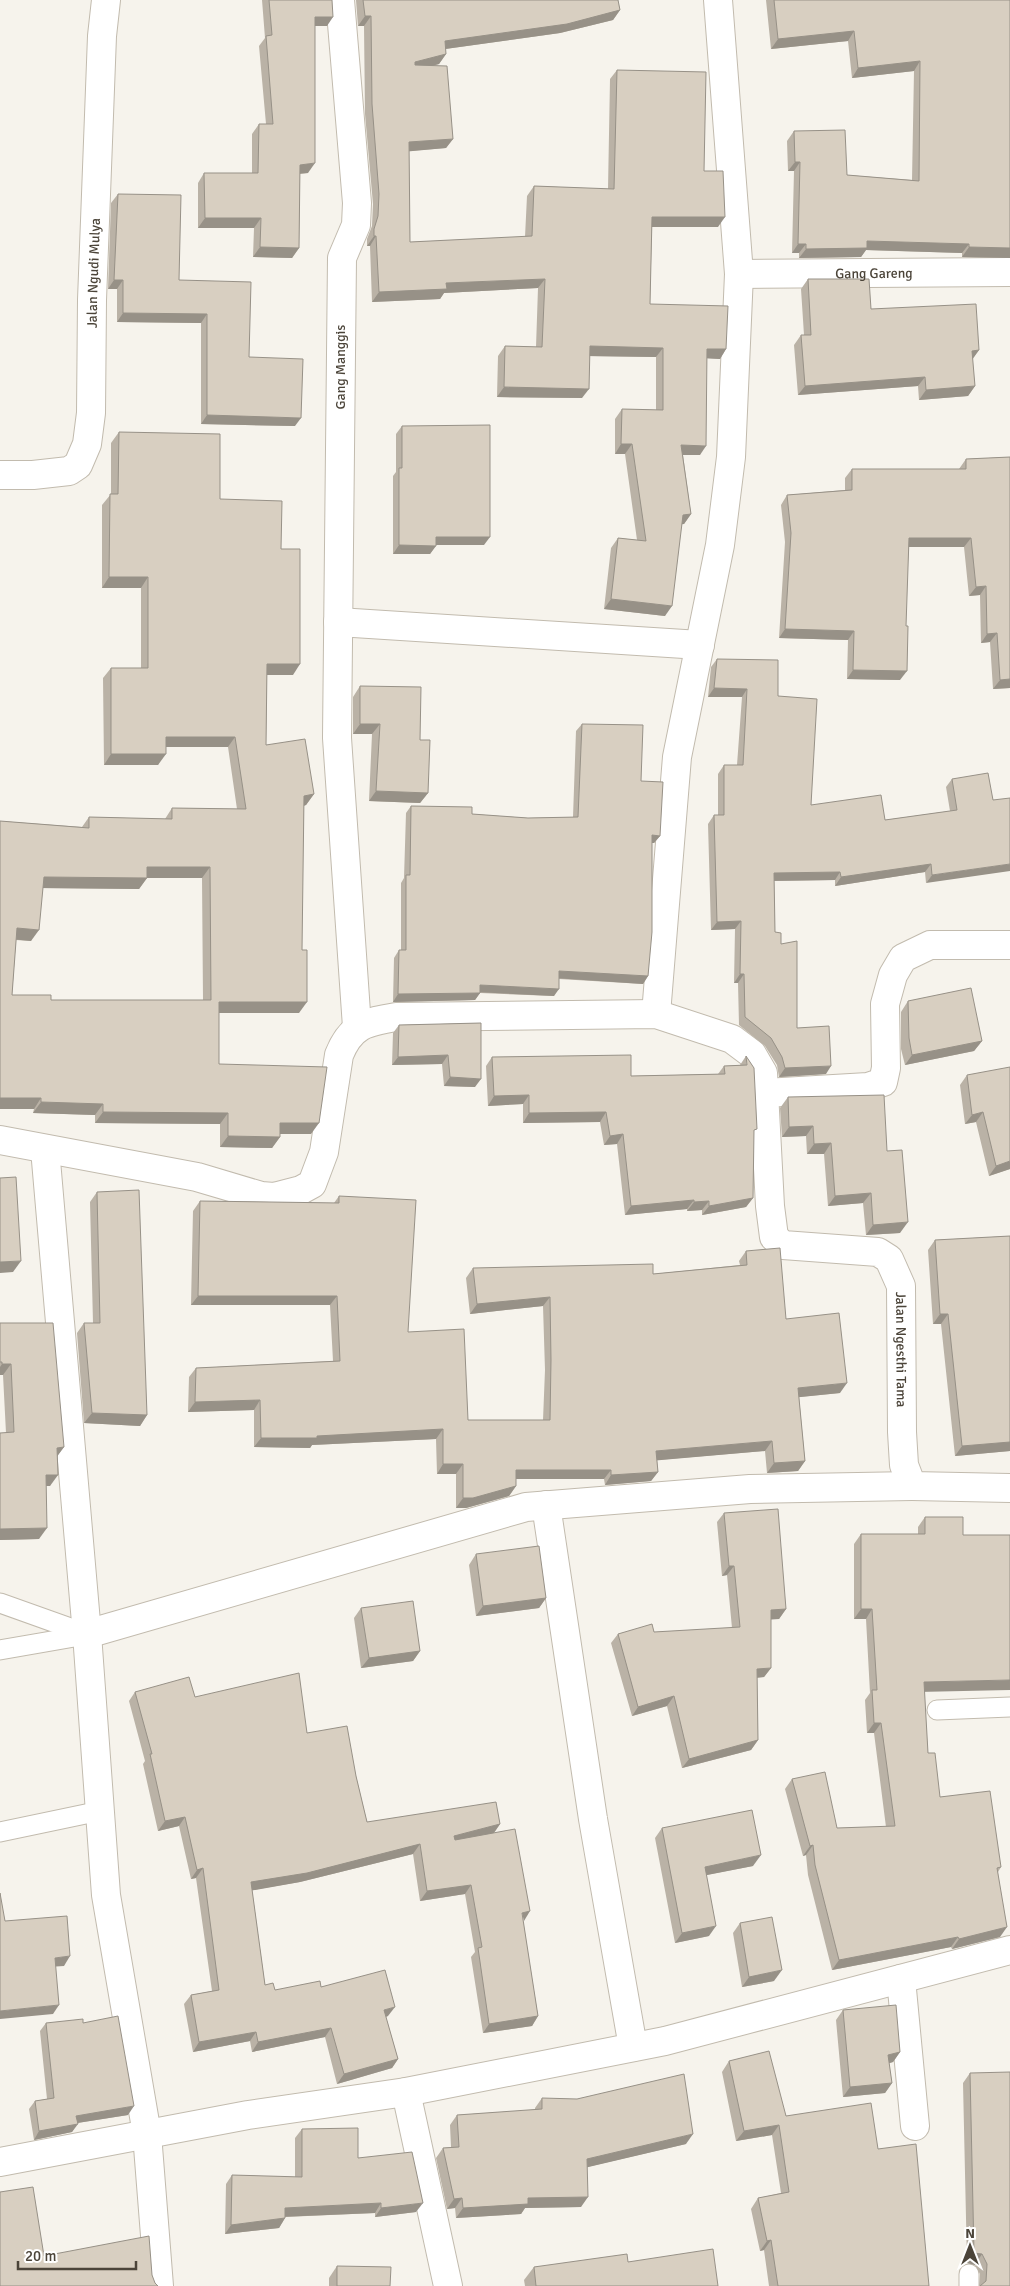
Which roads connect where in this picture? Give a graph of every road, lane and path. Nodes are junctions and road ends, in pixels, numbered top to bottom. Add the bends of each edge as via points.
1 (106, 0) edge
2 (340, 0) edge
3 (718, 0) edge
4 (1010, 272) edge
5 (739, 274) junction
6 (0, 475) edge
7 (338, 622) junction
8 (700, 645) junction
9 (1010, 945) edge
10 (656, 1014) junction
11 (358, 1028) junction
12 (765, 1093) junction
13 (0, 1140) edge
14 (44, 1149) junction
15 (912, 1486) junction
16 (1010, 1488) edge
17 (546, 1505) junction
18 (0, 1603) edge
19 (87, 1634) junction
20 (0, 1650) edge
21 (1010, 1707) edge
22 (937, 1710) dead end
23 (100, 1811) junction
24 (0, 1832) edge
25 (1010, 1950) edge
26 (901, 1979) junction
27 (633, 2047) junction
28 (406, 2092) junction
29 (915, 2126) dead end
30 (147, 2134) junction
31 (0, 2162) edge
32 (159, 2286) edge
33 (448, 2286) edge

1 - 6 street, Jalan Ngudi Mulya via 92,300 91,414 87,444 78,465 69,471
2 - 7 street, Gang Manggis via 358,203 356,225 342,258
3 - 5 street
4 - 5 street, Gang Gareng
5 - 8 street via 732,457 720,545
7 - 8 street
7 - 11 street, Gang Manggis via 337,738
8 - 10 street via 677,757
9 - 12 street via 930,945 903,958 892,975 885,1004 886,1068 883,1082 868,1087
10 - 11 street, Jalan Ngesthi Tama via 396,1017
10 - 12 street, Jalan Ngesthi Tama via 732,1039 752,1054 763,1073
11 - 14 street via 345,1040 339,1055 324,1152 312,1184 301,1190 274,1197 261,1196 197,1177
12 - 15 street, Jalan Ngesthi Tama via 774,1237 783,1245 878,1252 889,1259 901,1286 902,1432 904,1465
13 - 14 street
14 - 19 street
15 - 16 street
15 - 17 street via 750,1489
17 - 19 street via 526,1507
17 - 27 street via 592,1819
18 - 19 lane
19 - 20 lane
19 - 23 street
21 - 22 lane
23 - 24 lane
23 - 30 street via 106,1895
25 - 26 street
26 - 27 street
26 - 29 street
27 - 28 street
28 - 30 street
28 - 33 street
30 - 31 street
30 - 32 street

